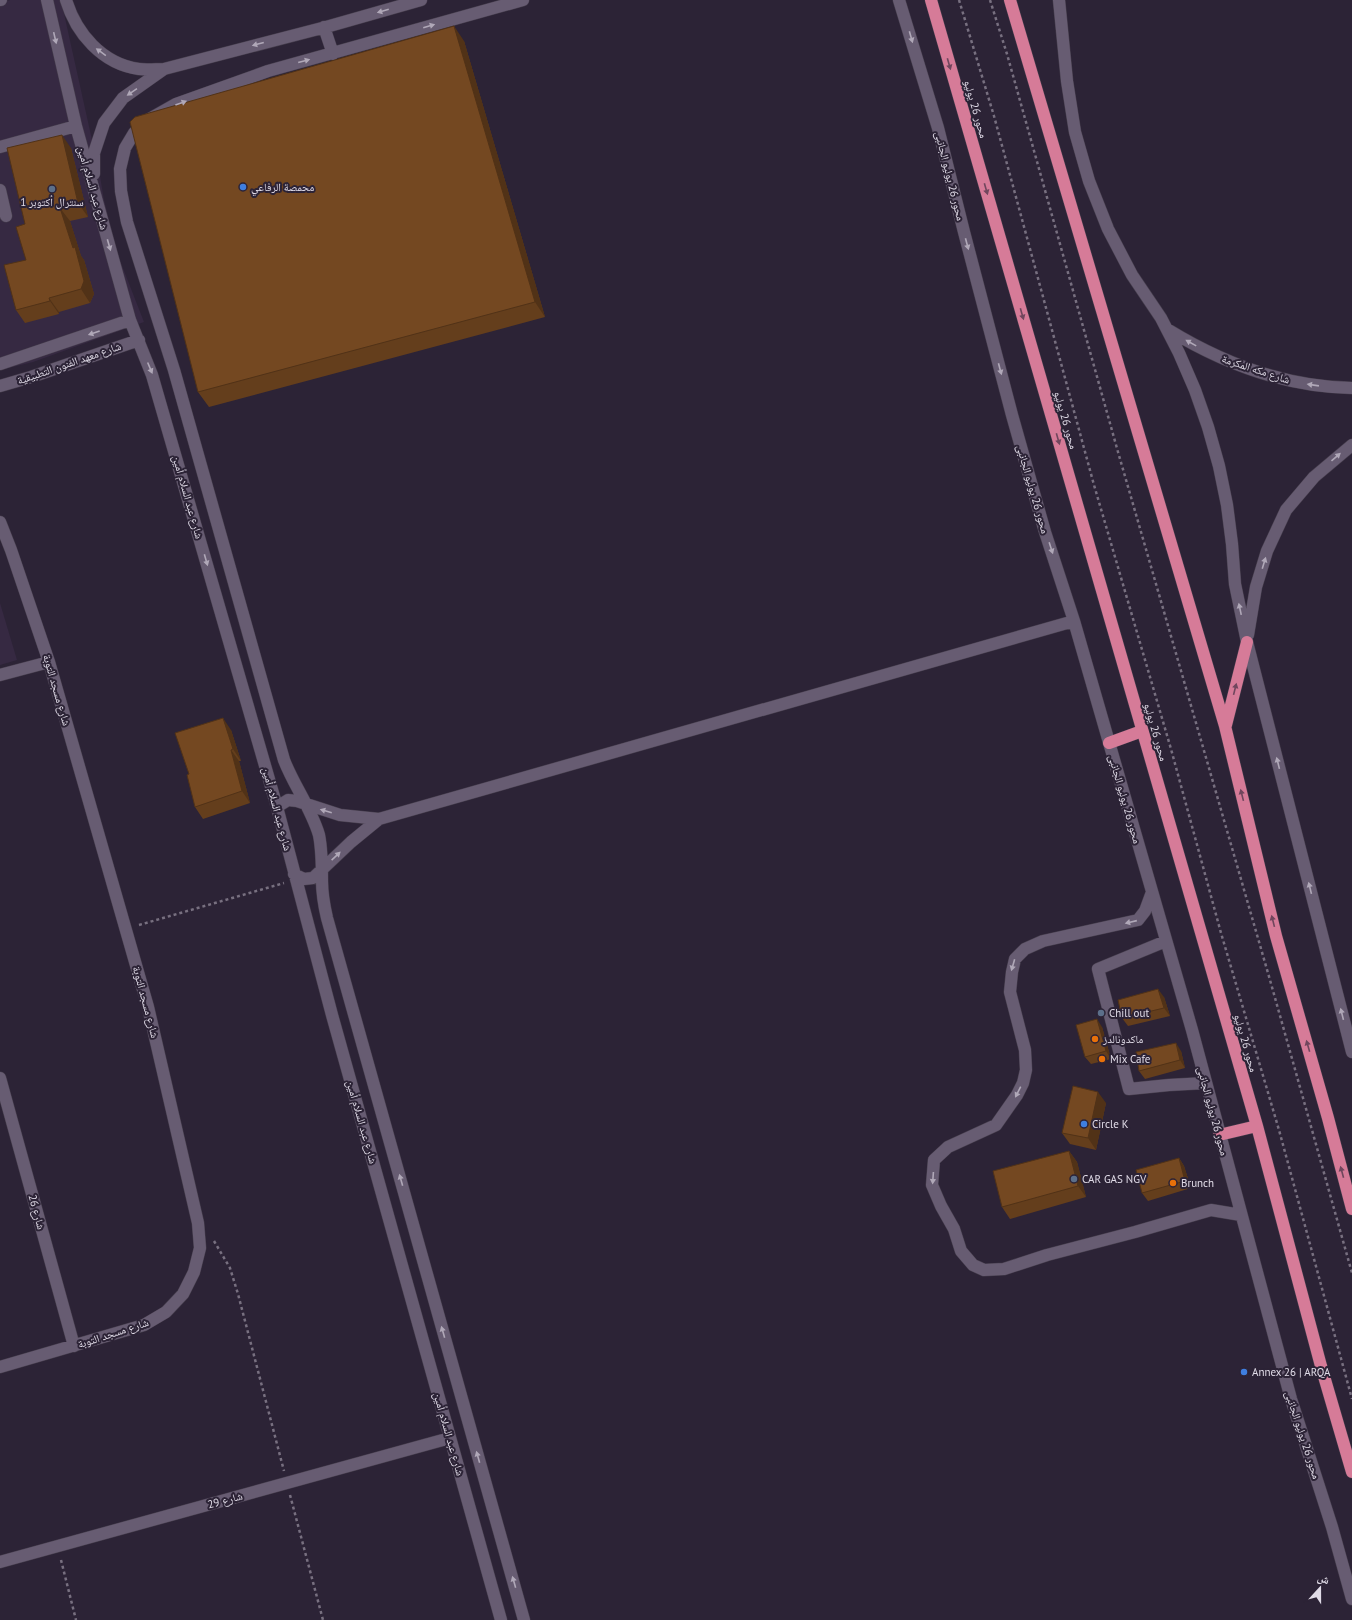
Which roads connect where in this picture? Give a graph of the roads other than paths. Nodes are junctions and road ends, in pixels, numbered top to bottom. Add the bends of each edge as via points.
1 (47, 0) edge
2 (66, 0) edge
3 (421, 0) edge
4 (523, 0) edge
5 (899, 0) edge
6 (931, 0) edge
7 (1010, 0) edge
8 (1059, 0) edge
9 (504, 3) edge
10 (324, 27) junction
11 (332, 54) junction
12 (164, 69) junction
13 (76, 126) junction
14 (0, 147) edge
15 (94, 189) junction
16 (0, 190) edge
17 (6, 216) dead end
18 (130, 320) junction
19 (1167, 330) junction
20 (139, 340) junction
21 (0, 364) edge
22 (0, 386) edge
23 (1352, 388) edge
24 (1352, 445) edge
25 (0, 522) edge
26 (1074, 621) junction
27 (1247, 642) junction
28 (49, 662) junction
29 (0, 675) edge
30 (1226, 726) junction
31 (1142, 731) junction
32 (1109, 743) junction
33 (308, 805) junction
34 (277, 807) junction
35 (379, 819) junction
36 (322, 869) junction
37 (295, 877) junction
38 (1152, 892) junction
39 (1166, 941) junction
40 (1352, 1052) edge
41 (0, 1078) edge
42 (1206, 1083) junction
43 (1257, 1126) junction
44 (1220, 1135) junction
45 (406, 1198) junction
46 (384, 1202) junction
47 (1352, 1210) edge
48 (1241, 1215) junction
49 (74, 1346) junction
50 (0, 1367) edge
51 (450, 1438) junction
52 (1352, 1472) edge
53 (0, 1562) edge
54 (1352, 1598) edge
55 (501, 1620) edge
56 (524, 1620) edge

1 -> 13 street, شارع عبد السلام أمين
12 -> 2 street via 138,69 112,60 101,53 75,25
3 -> 10 street
4 - 9 street, شارع عبد السلام أمين
5 -> 26 street, محور 26 يوليو الجانبى via 938,128 1045,532
6 -> 31 highway, محور 26 يوليو
7 - 30 highway
8 - 19 street via 1075,132 1089,181 1132,275
11 -> 9 street, شارع عبد السلام أمين
10 - 11 street
10 -> 12 street
33 -> 11 street, شارع عبد السلام أمين via 284,760 174,370 127,222 120,169 125,148 134,133 146,121 176,104 268,71
12 -> 15 street via 123,98 104,123 94,153
13 - 14 street
13 - 15 street, شارع عبد السلام أمين
15 -> 18 street, شارع عبد السلام أمين
16 - 17 street
18 - 20 street, شارع عبد السلام أمين
18 -> 21 street, شارع معهد الفنون التطبيقية
23 -> 19 street, شارع مكه المكرمة via 1315,385 1241,367
27 -> 19 street via 1235,584 1227,505 1219,466 1195,390
20 - 22 street, شارع معهد الفنون التطبيقية
20 -> 34 street, شارع عبد السلام أمين via 152,375
27 -> 24 street via 1256,587 1267,551 1286,510 1314,477
25 - 28 street, شارع مسجد التوبة
26 - 32 street, محور 26 يوليو الجانبى
26 - 35 street
30 -> 27 highway
40 -> 27 street
28 - 29 street
28 - 49 street, شارع مسجد التوبة via 148,1007 198,1223 200,1248 194,1272 183,1294 166,1312 144,1325
47 -> 30 highway via 1276,936
31 - 32 highway
31 - 43 highway, محور 26 يوليو
32 - 38 street, محور 26 يوليو الجانبى
33 - 34 street via 288,800
35 -> 33 street via 340,815
33 - 36 street, شارع عبد السلام أمين via 319,836
34 - 37 street, شارع عبد السلام أمين
36 -> 35 street
36 - 37 street via 308,879
45 -> 36 street, شارع عبد السلام أمين via 327,918
37 - 46 street, شارع عبد السلام أمين
38 - 39 street, محور 26 يوليو الجانبى
38 -> 48 street via 1145,911 1138,920 1043,941 1025,948 1015,959 1010,992 1025,1050 1026,1070 1023,1083 996,1125 948,1147 934,1160 932,1185 954,1229 961,1251 973,1265 984,1270 1004,1269 1211,1210
39 - 42 street, محور 26 يوليو الجانبى
39 - 42 street via 1098,969 1129,1089
41 - 49 street, شارع 26
42 - 44 street, محور 26 يوليو الجانبى
43 - 44 highway
43 - 52 highway, محور 26 يوليو
44 - 48 street, محور 26 يوليو الجانبى
45 - 46 street
56 -> 45 street, شارع عبد السلام أمين
46 - 51 street, شارع عبد السلام أمين
48 - 54 street, محور 26 يوليو الجانبى via 1291,1399
49 - 50 street, شارع مسجد التوبة
51 - 53 street, شارع 29
51 - 55 street, شارع عبد السلام أمين

